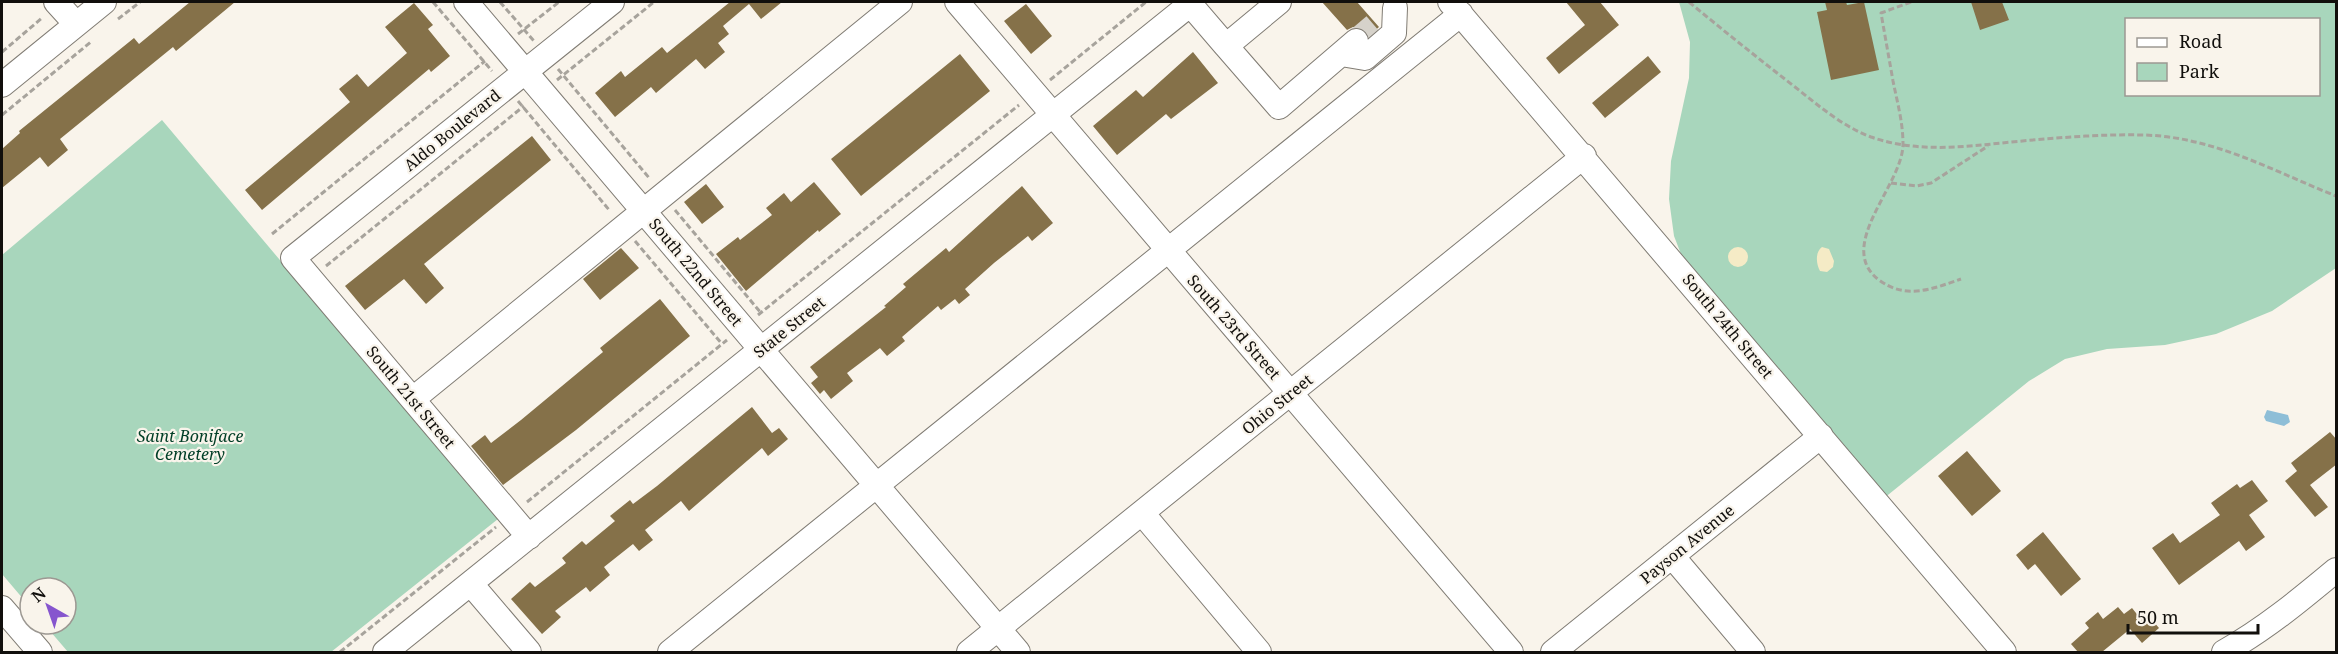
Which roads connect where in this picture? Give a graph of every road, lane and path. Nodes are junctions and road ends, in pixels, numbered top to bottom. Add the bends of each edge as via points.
1 (104, 2) edge
2 (140, 2) edge
3 (433, 2) edge
4 (466, 2) edge
5 (559, 2) edge
6 (612, 2) edge
7 (654, 2) edge
8 (900, 2) edge
9 (957, 2) edge
10 (1279, 2) edge
11 (1689, 2) edge
12 (1912, 2) edge
13 (57, 3) edge
14 (1191, 3) edge
15 (1398, 4) edge
16 (1455, 5) edge
17 (112, 24) dead end
18 (1376, 24) tunnel mouth
19 (85, 32) junction
20 (1425, 43) junction
21 (504, 46) junction
22 (1226, 46) junction
23 (2, 52) edge
24 (484, 62) junction
25 (525, 71) junction
26 (2, 85) edge
27 (506, 87) junction
28 (542, 92) junction
29 (523, 107) junction
30 (1053, 114) junction
31 (2, 115) edge
32 (1989, 145) junction
33 (1904, 146) junction
34 (1584, 156) junction
35 (1891, 183) junction
36 (2337, 196) edge
37 (645, 212) junction
38 (272, 234) dead end
39 (1168, 249) junction
40 (293, 258) joint
41 (311, 279) junction
42 (1961, 279) dead end
43 (762, 349) junction
44 (1291, 393) junction
45 (413, 399) junction
46 (1821, 436) junction
47 (876, 485) junction
48 (1142, 513) junction
49 (529, 537) junction
50 (1672, 556) junction
51 (2337, 570) edge
52 (471, 584) junction
53 (2, 608) edge
54 (998, 629) junction
55 (35, 651) edge
56 (386, 652) edge
57 (529, 652) edge
58 (670, 652) edge
59 (969, 652) edge
60 (1018, 652) edge
61 (1259, 652) edge
62 (1511, 652) edge
63 (1553, 652) edge
64 (1753, 652) edge
65 (2004, 652) edge
66 (2224, 652) edge

1 - 19 street
2 - 17 path
3 - 24 path
4 - 21 street, South 22nd Street
5 - 21 path
6 - 25 street, Aldo Boulevard
7 - 28 path
8 - 37 street
9 - 30 street, South 23rd Street
10 - 22 street
11 - 33 path via 1839,121 1869,136
12 - 33 path via 1881,13
13 - 19 street
13 - 23 path
14 - 22 street
14 - 30 street, State Street
15 - 18 street
15 - 20 street
15 - 22 street via 1394,33 1365,58 1348,48 1279,107
16 - 20 street
16 - 34 street, South 24th Street
19 - 26 street
19 - 31 path
20 - 39 street
21 - 24 path
21 - 25 street, South 22nd Street
24 - 27 path
24 - 38 path
25 - 27 street, Aldo Boulevard
25 - 28 street, South 22nd Street
27 - 29 path
27 - 40 street, Aldo Boulevard
28 - 29 path
28 - 37 street, South 22nd Street
29 - 41 path
30 - 39 street, South 23rd Street
30 - 43 street, State Street
32 - 33 path
32 - 35 path via 1931,183
32 - 36 path via 2102,135 2146,135 2204,142
33 - 35 path
34 - 44 street, Ohio Street
34 - 46 street, South 24th Street
35 - 42 path via 1866,236 1865,264 1891,289 1910,292
37 - 43 street, South 22nd Street
37 - 45 street
39 - 44 street, South 23rd Street
39 - 47 street
40 - 41 street, South 21st Street
41 - 45 street, South 21st Street
43 - 47 street, South 22nd Street
43 - 49 street, State Street
44 - 48 street, Ohio Street
44 - 62 street, South 23rd Street
45 - 49 street, South 21st Street
46 - 50 street, Payson Avenue
46 - 65 street, South 24th Street
47 - 54 street, South 22nd Street
47 - 58 street
48 - 54 street, Ohio Street
48 - 61 street
49 - 52 street, State Street
50 - 63 street, Payson Avenue
50 - 64 street
51 - 66 street via 2286,612
52 - 56 street, State Street
52 - 57 street
53 - 55 street
54 - 59 street, Ohio Street
54 - 60 street, South 22nd Street

